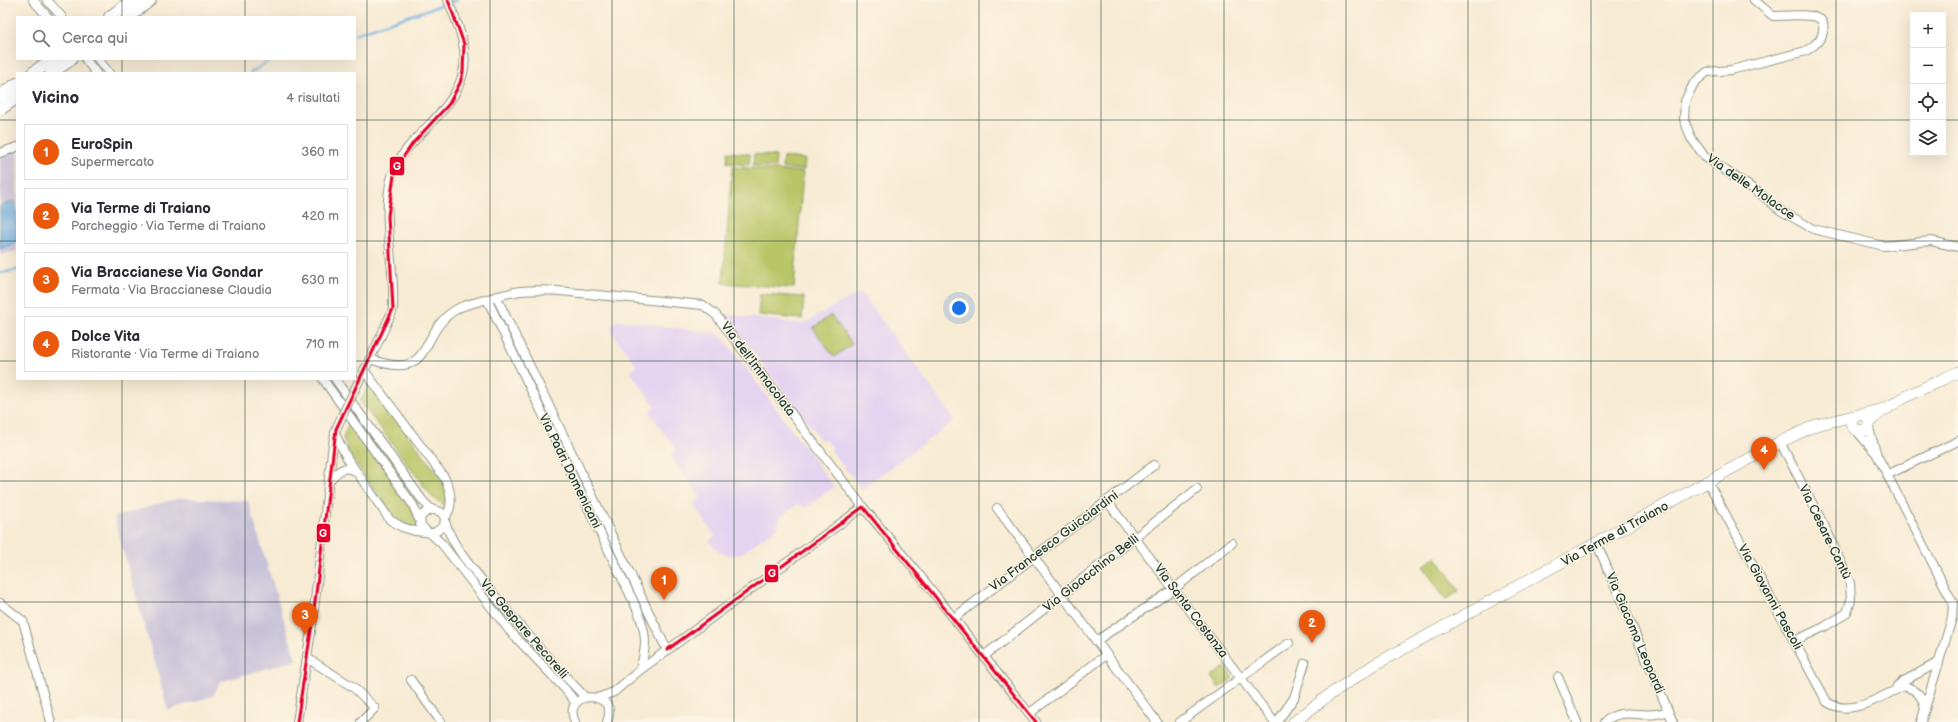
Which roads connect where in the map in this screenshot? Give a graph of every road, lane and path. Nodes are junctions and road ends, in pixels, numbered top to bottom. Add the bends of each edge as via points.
1 (33, 0) edge
2 (47, 0) edge
3 (134, 0) edge
4 (150, 0) edge
5 (448, 0) edge
6 (1754, 0) edge
7 (47, 16) edge
8 (61, 16) edge
9 (111, 16) edge
10 (129, 16) edge
11 (52, 60) edge
12 (86, 60) dead end
13 (99, 60) edge
14 (69, 61) edge
15 (34, 72) edge
16 (52, 72) edge
17 (95, 72) edge
18 (108, 72) edge
19 (16, 85) edge
20 (0, 96) edge
21 (16, 98) edge
22 (0, 109) edge
23 (16, 147) edge
24 (0, 153) edge
25 (1958, 247) edge
26 (496, 296) junction
27 (487, 299) junction
28 (370, 359) junction
29 (364, 370) junction
30 (1958, 372) edge
31 (324, 380) edge
32 (336, 380) edge
33 (1888, 408) junction
34 (1858, 415) junction
35 (1869, 424) junction
36 (1816, 425) junction
37 (1855, 429) junction
38 (335, 434) junction
39 (1958, 440) edge
40 (1780, 442) junction
41 (1877, 455) junction
42 (1154, 465) dead end
43 (355, 472) junction
44 (1887, 476) junction
45 (329, 481) junction
46 (1708, 482) junction
47 (1198, 489) dead end
48 (1107, 500) junction
49 (863, 507) junction
50 (997, 508) dead end
51 (431, 509) junction
52 (445, 520) junction
53 (420, 524) junction
54 (429, 532) junction
55 (1135, 538) junction
56 (1232, 543) dead end
57 (1597, 544) junction
58 (1033, 558) junction
59 (1174, 589) junction
60 (1062, 596) junction
61 (0, 603) edge
62 (954, 618) junction
63 (661, 640) junction
64 (1096, 641) junction
65 (1794, 641) junction
66 (1289, 643) dead end
67 (646, 646) junction
68 (667, 650) junction
69 (1106, 655) junction
70 (660, 656) junction
71 (984, 656) junction
72 (307, 658) junction
73 (1939, 662) junction
74 (1305, 664) dead end
75 (640, 670) junction
76 (1240, 677) junction
77 (1558, 677) dead end
78 (411, 680) dead end
79 (614, 692) junction
80 (1890, 692) junction
81 (585, 697) junction
82 (598, 698) junction
83 (576, 703) junction
84 (608, 708) junction
85 (1925, 709) junction
86 (1668, 711) junction
87 (1030, 714) junction
88 (608, 721) edge
89 (51, 722) edge
90 (297, 722) edge
91 (361, 722) edge
92 (441, 722) edge
93 (575, 722) edge
94 (1036, 722) edge
95 (1157, 722) edge
96 (1180, 722) edge
97 (1274, 722) edge
98 (1277, 722) edge
99 (1294, 722) edge
100 (1577, 722) edge
101 (1605, 722) edge
102 (1674, 722) edge
103 (1921, 722) edge

1 - 7 street
2 - 8 street
3 - 9 highway
4 - 10 highway
5 - 28 street via 464,44 463,72 448,104 413,143 395,169 388,216 393,309
6 - 25 street, Via delle Molacce via 1773,16 1811,16 1820,19 1824,25 1823,35 1806,51 1730,70 1707,72 1694,83 1685,101 1684,119 1691,138 1705,157 1758,192 1780,210 1813,229 1884,246 1931,242
11 - 15 highway
12 - 17 street
13 - 18 street
14 - 16 highway
19 - 20 highway
21 - 22 highway
23 - 24 street
26 - 27 street, Via dell'Immacolata
26 - 49 street, Via dell'Immacolata via 521,291 553,291 703,305 716,315
26 - 63 street, Via Padri Domenicani
27 - 28 street, Via dell'Immacolata via 457,309 437,326 428,346 416,361 403,366
27 - 67 street, Via Padri Domenicani via 638,611 644,627
28 - 29 street
29 - 38 street, bridge
29 - 52 street via 444,477 450,489 450,508
30 - 33 main road, Via Terme di Traiano
31 - 53 street via 413,505
32 - 51 street
33 - 34 main road, Via Terme di Traiano
33 - 35 main road, Via Terme di Traiano via 1873,418
34 - 35 main road via 1867,417
34 - 36 main road, Via Terme di Traiano
34 - 37 main road via 1852,422
35 - 37 main road via 1863,430
35 - 41 street
36 - 37 main road, Via Terme di Traiano
36 - 40 main road, Via Terme di Traiano
37 - 41 street
38 - 43 street
38 - 45 street
39 - 44 street
40 - 46 main road, Via Terme di Traiano
40 - 65 street, Via Cesare Cantù via 1827,531 1851,589 1847,613
41 - 44 street
42 - 48 street, Via Francesco Guicciardini
43 - 45 street via 349,468 340,469
43 - 54 street via 390,520 402,527
44 - 73 street via 1953,603 1952,618
45 - 72 street
46 - 57 main road, Via Terme di Traiano
46 - 65 street, Via Giovanni Pascoli
47 - 55 street, Via Gioacchino Belli
48 - 55 street, Via Santa Costanza
48 - 58 street, Via Francesco Guicciardini
49 - 62 street, Via dell'Immacolata
49 - 68 street
50 - 58 street
51 - 52 street via 438,510
51 - 53 street via 421,516
52 - 54 street via 438,532
52 - 81 street, Via Gaspare Pecorelli via 450,536 467,563 538,647
53 - 54 street
54 - 83 street, Via Gaspare Pecorelli via 442,544 509,630 565,688
55 - 59 street, Via Santa Costanza
55 - 60 street, Via Gioacchino Belli
56 - 59 street
57 - 86 street, Via Giacomo Leopardi
57 - 99 main road, Via Terme di Traiano via 1374,665 1328,695
58 - 60 street
58 - 62 street, Via Francesco Guicciardini
59 - 64 street
59 - 76 street, Via Santa Costanza
60 - 64 street
60 - 71 street, Via Gioacchino Belli
61 - 89 street via 23,621
62 - 71 street, Via dell'Immacolata
63 - 67 street via 651,641
63 - 68 street, Via Padri Domenicani
64 - 69 street
65 - 80 street, Via Giovanni Pascoli via 1827,702 1836,708 1859,706
66 - 76 street
67 - 70 street
67 - 75 street, Via Padri Domenicani
68 - 70 street
69 - 87 street
69 - 95 street
70 - 75 street
71 - 87 street, Via dell'Immacolata
72 - 90 street
72 - 91 street via 353,687 375,708
73 - 80 street via 1902,682
73 - 85 street
74 - 98 street via 1294,698
75 - 79 street
76 - 96 street
76 - 97 street, Via Santa Costanza
77 - 100 street
78 - 92 street
79 - 82 street
79 - 84 street
80 - 85 street via 1904,686 1915,690 1923,698
81 - 82 street
81 - 83 street
82 - 84 street
83 - 93 street via 573,714
84 - 88 street
85 - 103 street
86 - 101 street via 1656,714 1625,713 1611,716
86 - 102 street, Via Giacomo Leopardi
87 - 94 street, Via dell'Immacolata

